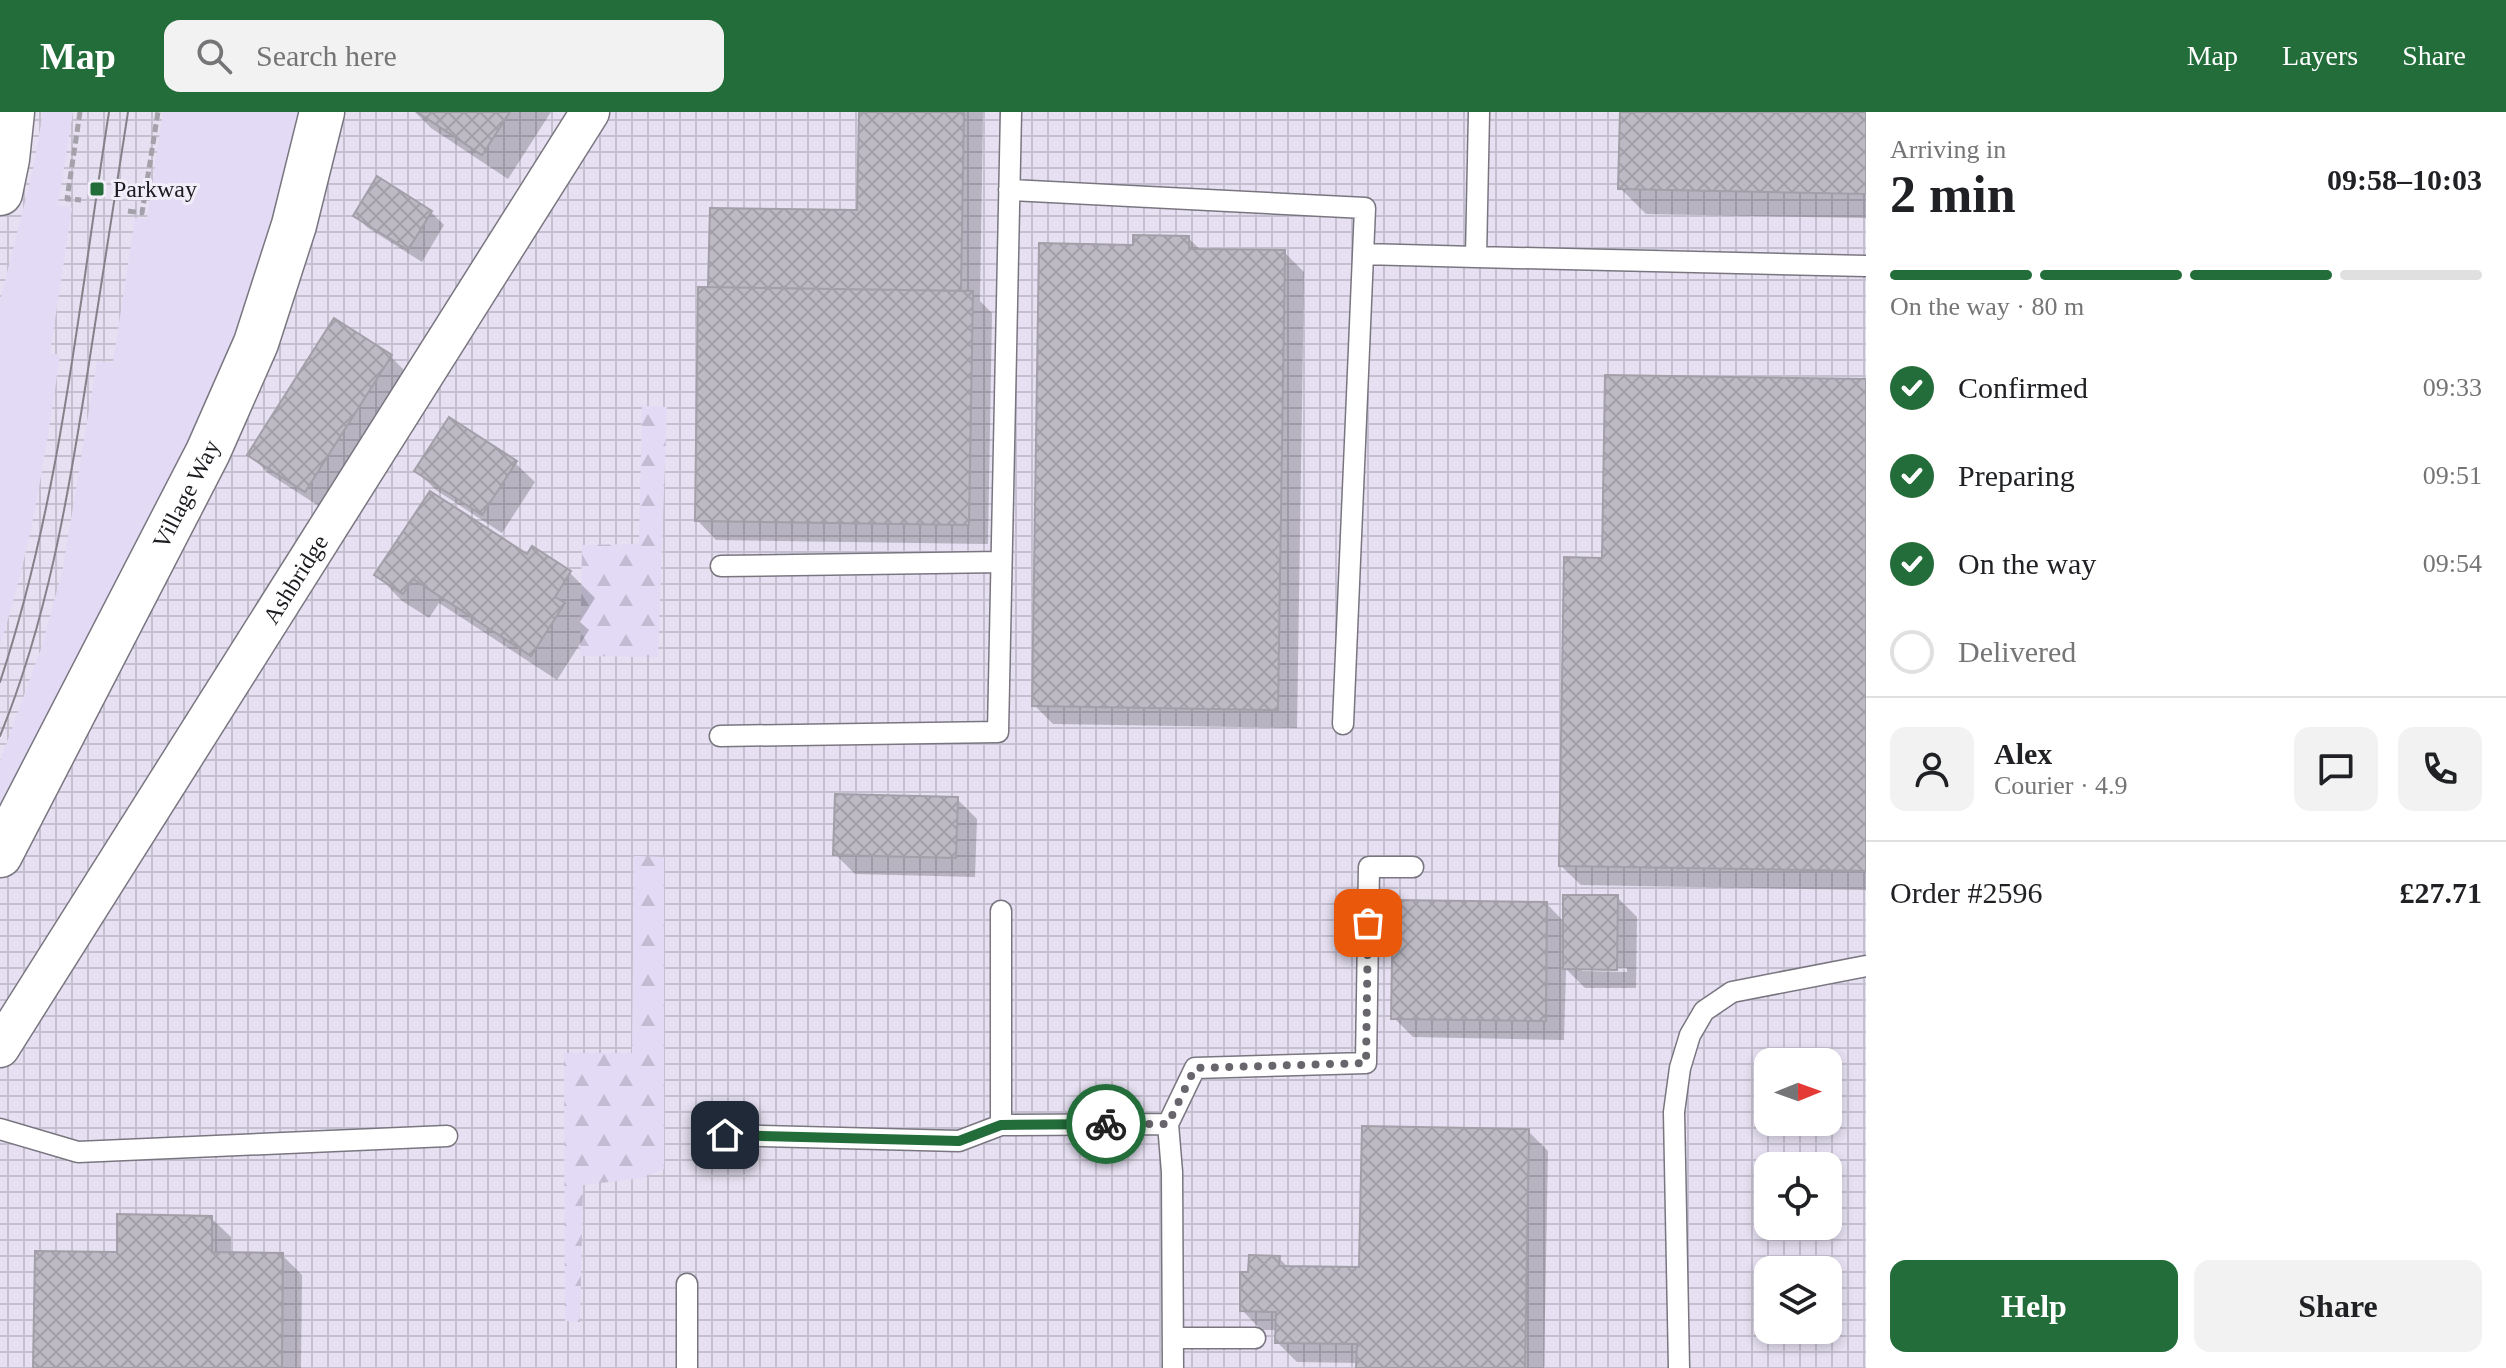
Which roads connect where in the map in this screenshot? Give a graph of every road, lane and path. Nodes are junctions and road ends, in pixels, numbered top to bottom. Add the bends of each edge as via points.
1 (12, 112) edge
2 (80, 112) edge
3 (158, 112) edge
4 (322, 112) edge
5 (590, 112) edge
6 (1011, 112) edge
7 (1479, 112) edge
8 (1009, 190) junction
9 (0, 193) edge
10 (81, 200) dead end
11 (128, 211) dead end
12 (1363, 254) junction
13 (1476, 257) junction
14 (1866, 266) edge
15 (1001, 562) junction
16 (721, 566) dead end
17 (1343, 724) dead end
18 (720, 736) dead end
19 (0, 855) edge
20 (1413, 867) dead end
21 (1001, 911) dead end
22 (1866, 966) edge
23 (0, 1048) edge
24 (1168, 1124) junction
25 (1001, 1125) junction
26 (0, 1129) edge
27 (725, 1135) dead end
28 (447, 1136) dead end
29 (687, 1284) dead end
30 (1173, 1338) junction
31 (1255, 1338) dead end
32 (687, 1368) edge
33 (1173, 1368) edge
34 (1679, 1368) edge

1 - 9 highway
2 - 10 path via 67,199
3 - 11 path via 142,213
4 - 19 highway, Village Way via 294,225 256,343 201,465
5 - 23 street, Ashbridge
6 - 8 lane
7 - 13 lane
8 - 12 lane via 1365,208
8 - 15 lane
12 - 13 lane
12 - 17 lane
13 - 14 lane
15 - 16 lane
15 - 18 lane via 998,732
20 - 24 lane via 1369,867 1366,1063 1195,1068
21 - 25 lane
22 - 34 lane via 1732,992 1704,1011 1690,1035 1674,1112
24 - 25 lane
24 - 30 lane
25 - 27 lane via 959,1141
26 - 28 lane via 78,1152
29 - 32 lane
30 - 31 lane
30 - 33 lane

